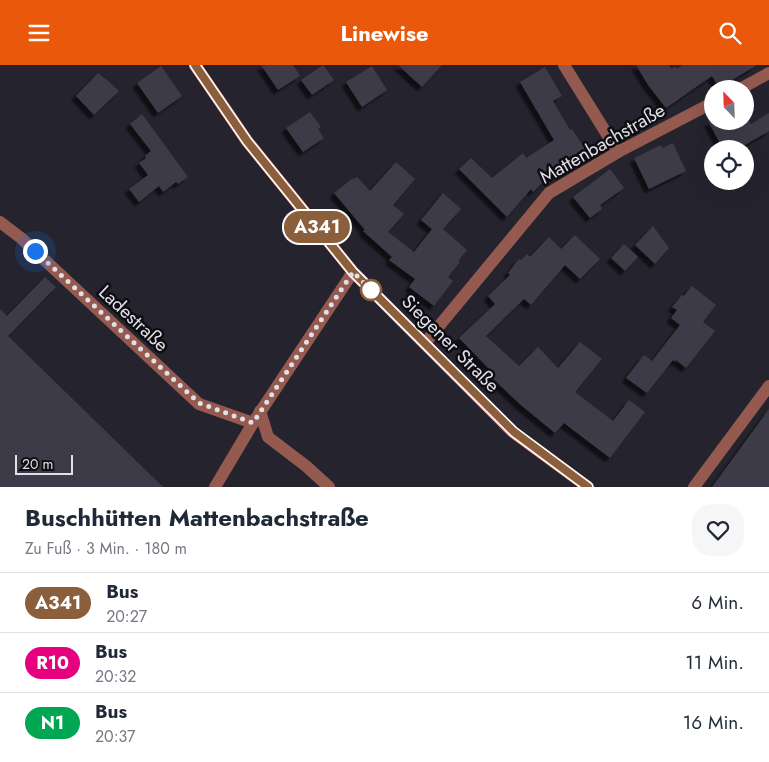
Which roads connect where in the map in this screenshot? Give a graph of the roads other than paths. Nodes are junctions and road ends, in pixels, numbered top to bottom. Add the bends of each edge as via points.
1 (195, 65) edge
2 (564, 65) edge
3 (769, 73) edge
4 (754, 81) edge
5 (704, 107) edge
6 (618, 152) junction
7 (0, 222) edge
8 (353, 272) junction
9 (425, 343) junction
10 (769, 386) edge
11 (260, 411) junction
12 (253, 423) junction
13 (215, 487) edge
14 (329, 487) edge
15 (588, 487) edge
16 (694, 487) edge

1 - 8 main road, Siegener Straße via 247,141
2 - 6 street
3 - 4 street
5 - 6 street, Mattenbachstraße
6 - 9 street, Mattenbachstraße via 549,193
7 - 12 street, Ladestraße via 199,403
8 - 9 main road, Siegener Straße
8 - 11 street
9 - 15 main road, Siegener Straße via 514,432
10 - 16 street
11 - 12 street
11 - 14 street via 268,437
12 - 13 street

